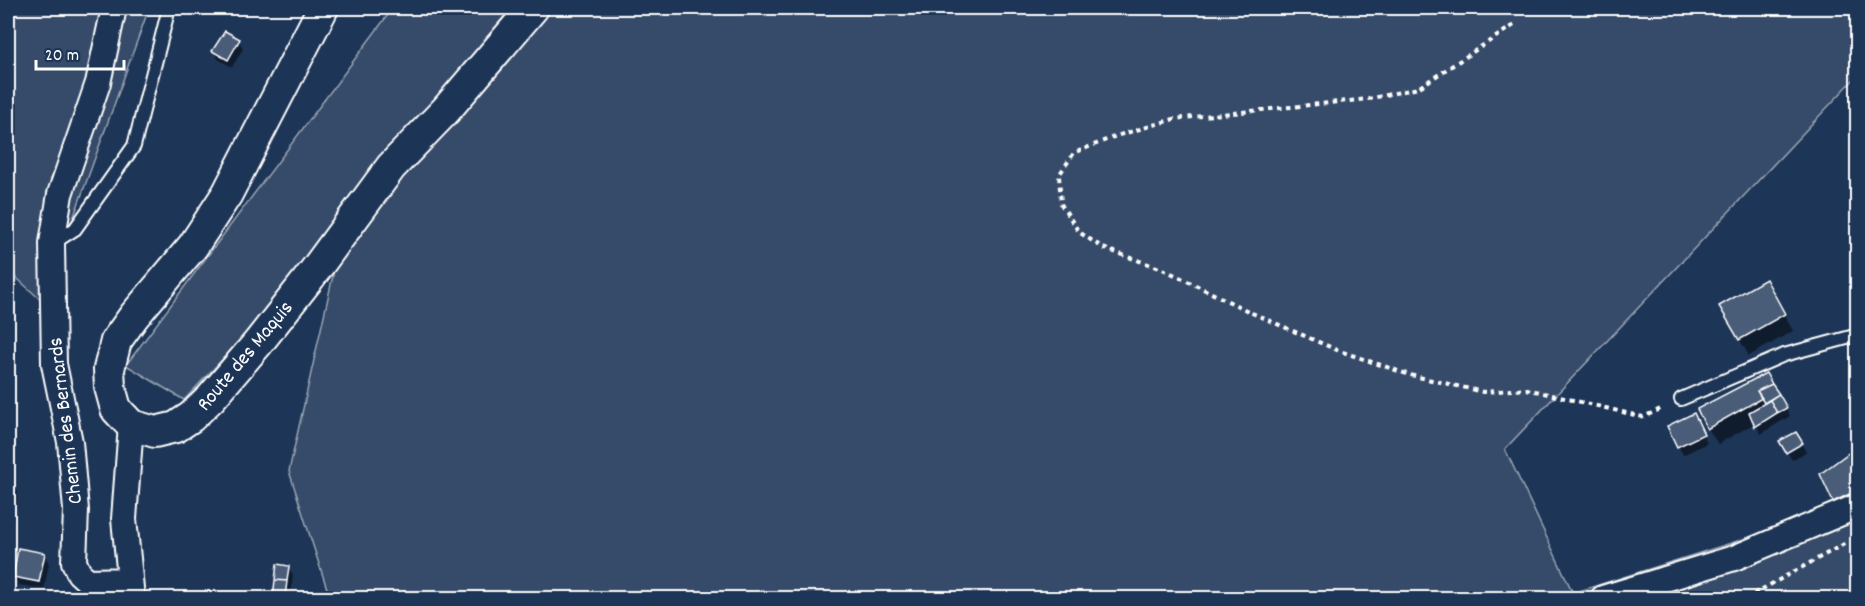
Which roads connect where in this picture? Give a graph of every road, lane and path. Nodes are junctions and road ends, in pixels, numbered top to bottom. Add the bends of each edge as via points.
1 (114, 8) edge
2 (169, 8) edge
3 (324, 8) edge
4 (533, 8) edge
5 (1514, 25) dead end
6 (52, 243) junction
7 (1857, 335) edge
8 (1681, 399) joint
9 (131, 425) junction
10 (1857, 506) edge
11 (1848, 542) dead end
12 (130, 589) edge
13 (1603, 598) edge
14 (1746, 598) edge

1 - 6 street, Chemin des Bernards via 98,83 60,194
2 - 6 lane via 134,146 75,229
3 - 9 street via 227,194 193,246 116,341 109,369 110,387 116,409
4 - 9 street, Route des Maquis via 446,110 391,167 310,277 211,398 176,427 155,432
5 - 8 path via 1418,88 1368,99 1174,118 1106,140 1074,153 1059,175 1061,204 1079,232 1103,248 1165,270 1336,350 1410,375 1483,392 1527,389 1643,417
6 - 12 street, Chemin des Bernards via 54,364 70,442 76,510 74,562 88,581
7 - 8 lane via 1784,355
9 - 12 street via 124,519
10 - 13 street via 1734,558
11 - 14 path

